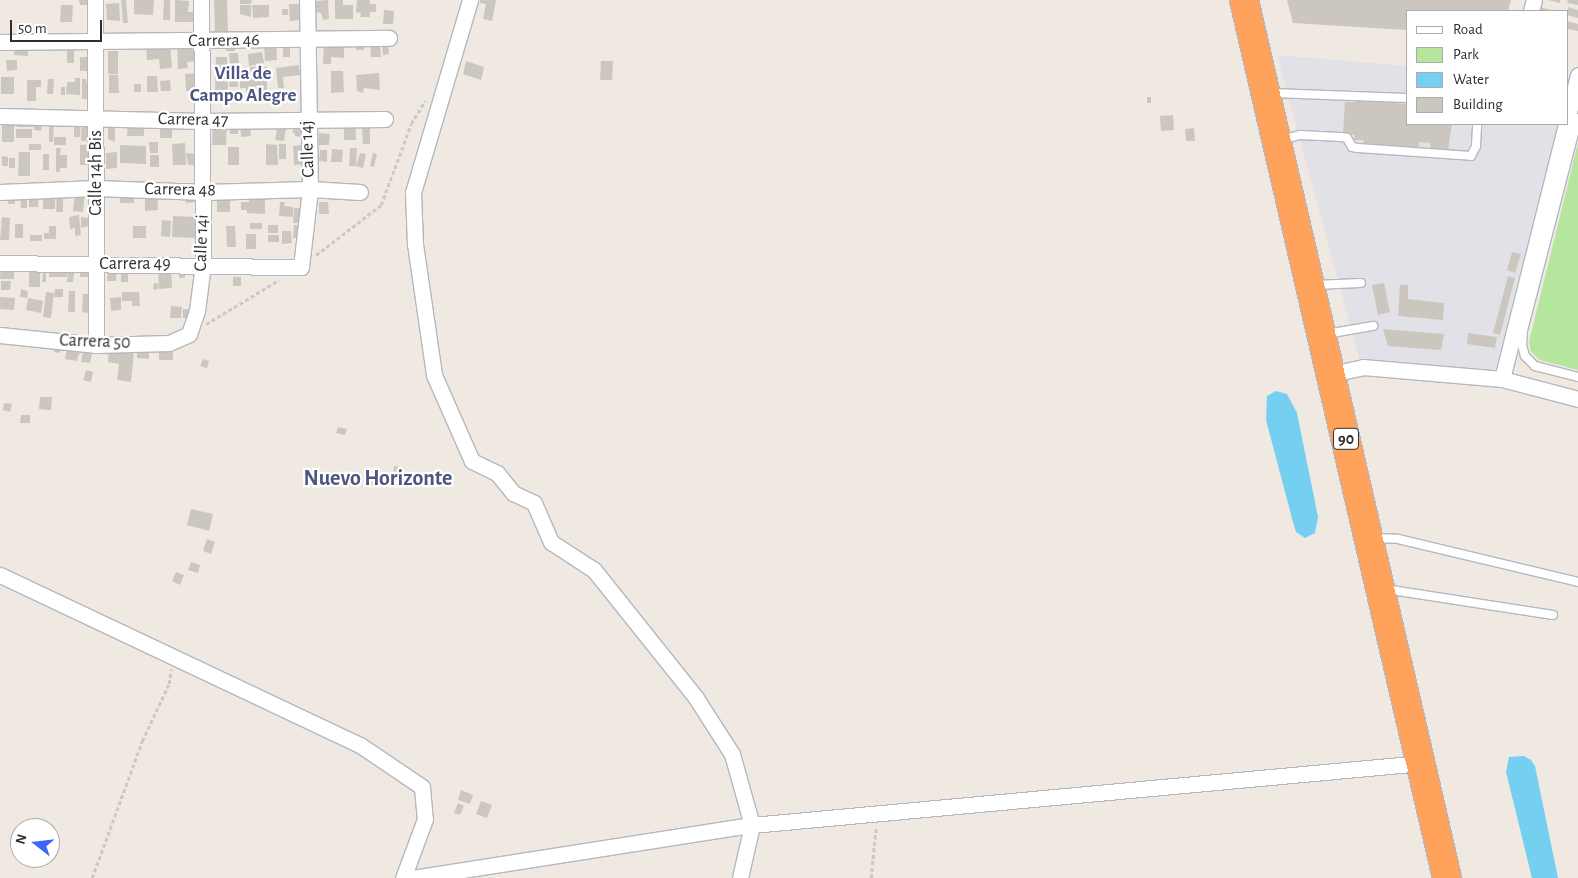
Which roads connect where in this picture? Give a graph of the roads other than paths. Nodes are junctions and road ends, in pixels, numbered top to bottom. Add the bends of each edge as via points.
1 (95, 0) edge
2 (201, 0) edge
3 (307, 0) edge
4 (470, 0) edge
5 (1244, 0) edge
6 (389, 38) dead end
7 (306, 40) junction
8 (202, 41) junction
9 (0, 42) edge
10 (95, 42) junction
11 (1578, 75) edge
12 (1265, 93) junction
13 (1406, 98) edge
14 (0, 116) edge
15 (1568, 116) edge
16 (1578, 118) edge
17 (96, 119) junction
18 (385, 119) dead end
19 (202, 121) junction
20 (307, 121) junction
21 (1477, 125) edge
22 (1566, 125) edge
23 (1276, 140) junction
24 (96, 188) junction
25 (310, 189) junction
26 (0, 192) edge
27 (204, 192) junction
28 (360, 192) dead end
29 (0, 263) edge
30 (96, 264) junction
31 (203, 264) junction
32 (301, 267) joint
33 (1361, 283) dead end
34 (1310, 285) junction
35 (1373, 326) dead end
36 (189, 334) joint
37 (0, 335) edge
38 (1321, 335) junction
39 (96, 345) junction
40 (1330, 374) junction
41 (1578, 377) edge
42 (1502, 379) junction
43 (1578, 399) edge
44 (1369, 538) junction
45 (0, 575) edge
46 (1578, 582) edge
47 (1380, 589) junction
48 (1553, 615) dead end
49 (1420, 763) junction
50 (752, 825) junction
51 (404, 878) edge
52 (412, 878) edge
53 (740, 878) edge
54 (1447, 878) edge

1 - 10 street, Calle 14h Bis
2 - 8 street, Calle 14i
3 - 7 street, Calle 14j
4 - 50 street via 413,192 415,244 434,375 472,461 497,473 513,494 534,503 551,542 594,570 696,698 732,754
5 - 12 highway, 90
6 - 7 street, Carrera 46
7 - 8 street, Carrera 46
7 - 20 street, Calle 14j
8 - 10 street, Carrera 46
8 - 19 street, Calle 14i
9 - 10 street, Carrera 46
10 - 17 street, Calle 14h Bis
11 - 15 street
12 - 13 lane
12 - 23 highway, 90
14 - 17 street, Carrera 47
16 - 41 lane via 1522,345 1524,356 1535,366
17 - 19 street, Carrera 47
17 - 24 street, Calle 14h Bis
18 - 20 street, Carrera 47
19 - 20 street, Carrera 47
19 - 27 street, Calle 14i
20 - 25 street, Calle 14j
21 - 23 lane via 1476,146 1471,156 1358,148 1341,137 1300,135
22 - 42 street
23 - 34 highway, 90
24 - 26 street, Carrera 48
24 - 27 street, Carrera 48
24 - 30 street, Calle 14h Bis
25 - 27 street, Carrera 48
25 - 28 street, Carrera 48
25 - 32 street, Calle 14j
27 - 31 street, Calle 14i
29 - 30 street, Carrera 49
30 - 31 street, Carrera 49
30 - 39 street, Calle 14h Bis
31 - 32 street, Carrera 49
31 - 36 street, Calle 14i via 197,311
33 - 34 lane
34 - 38 highway, 90
35 - 38 lane
36 - 39 street, Carrera 50 via 169,343
37 - 39 street, Carrera 50
38 - 40 highway, 90
40 - 42 street via 1363,367
40 - 44 highway, 90
42 - 43 street
44 - 46 lane via 1398,539
44 - 47 highway, 90
45 - 51 street via 360,745 422,788 425,819
47 - 48 lane
47 - 49 highway, 90
49 - 50 street
49 - 54 highway, 90
50 - 52 street
50 - 53 street

